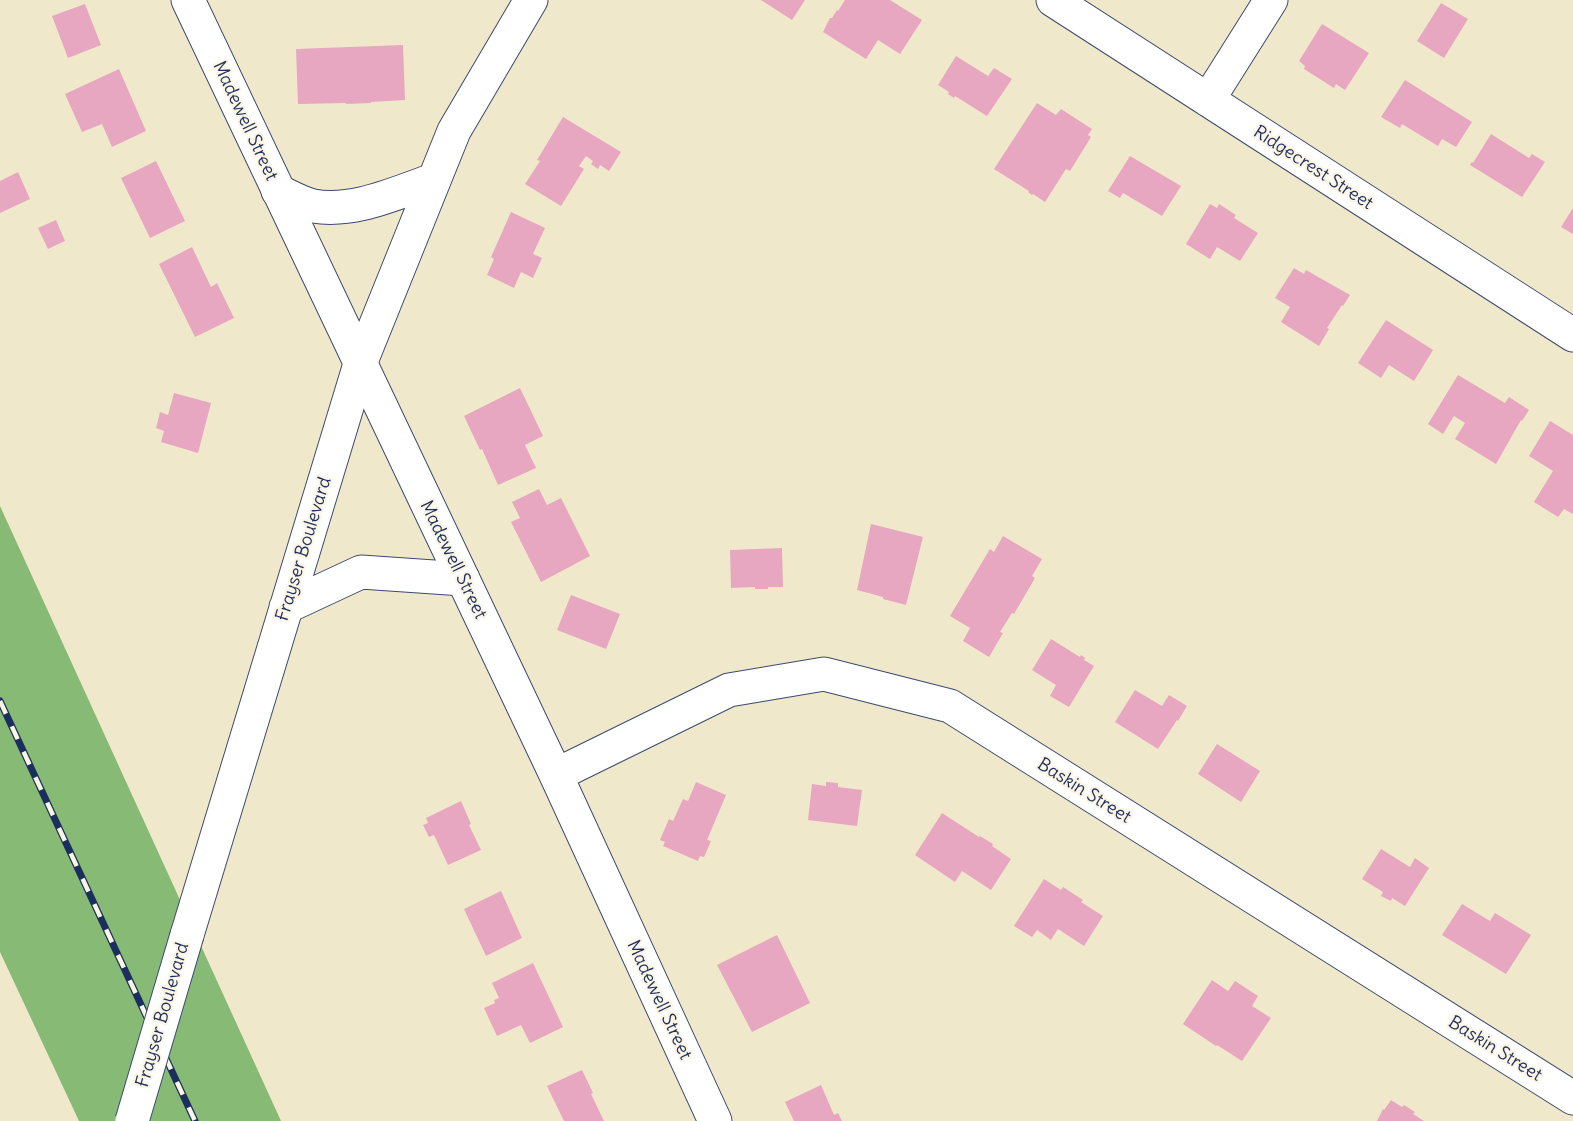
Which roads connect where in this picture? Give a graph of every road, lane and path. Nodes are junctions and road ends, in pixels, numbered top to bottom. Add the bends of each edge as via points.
1 (188, 0) edge
2 (531, 0) edge
3 (1053, 0) edge
4 (1271, 0) edge
5 (1208, 100) junction
6 (434, 180) junction
7 (278, 191) junction
8 (1573, 335) edge
9 (360, 364) junction
10 (463, 579) junction
11 (286, 607) junction
12 (556, 775) junction
13 (1573, 1098) edge
14 (132, 1121) edge
15 (715, 1121) edge

1 - 7 street, Madewell Street
2 - 6 street, Frayser Boulevard via 454,131
3 - 5 street, Ridgecrest Street
4 - 5 street
5 - 8 street, Ridgecrest Street
6 - 7 street via 367,203 339,208 311,205
6 - 9 street, Frayser Boulevard
7 - 9 street, Madewell Street
9 - 10 street, Madewell Street
9 - 11 street, Frayser Boulevard
10 - 11 street via 361,572
10 - 12 street, Madewell Street
11 - 14 street, Frayser Boulevard, bridge
12 - 13 street, Baskin Street via 729,690 824,674 950,706
12 - 15 street, Madewell Street

